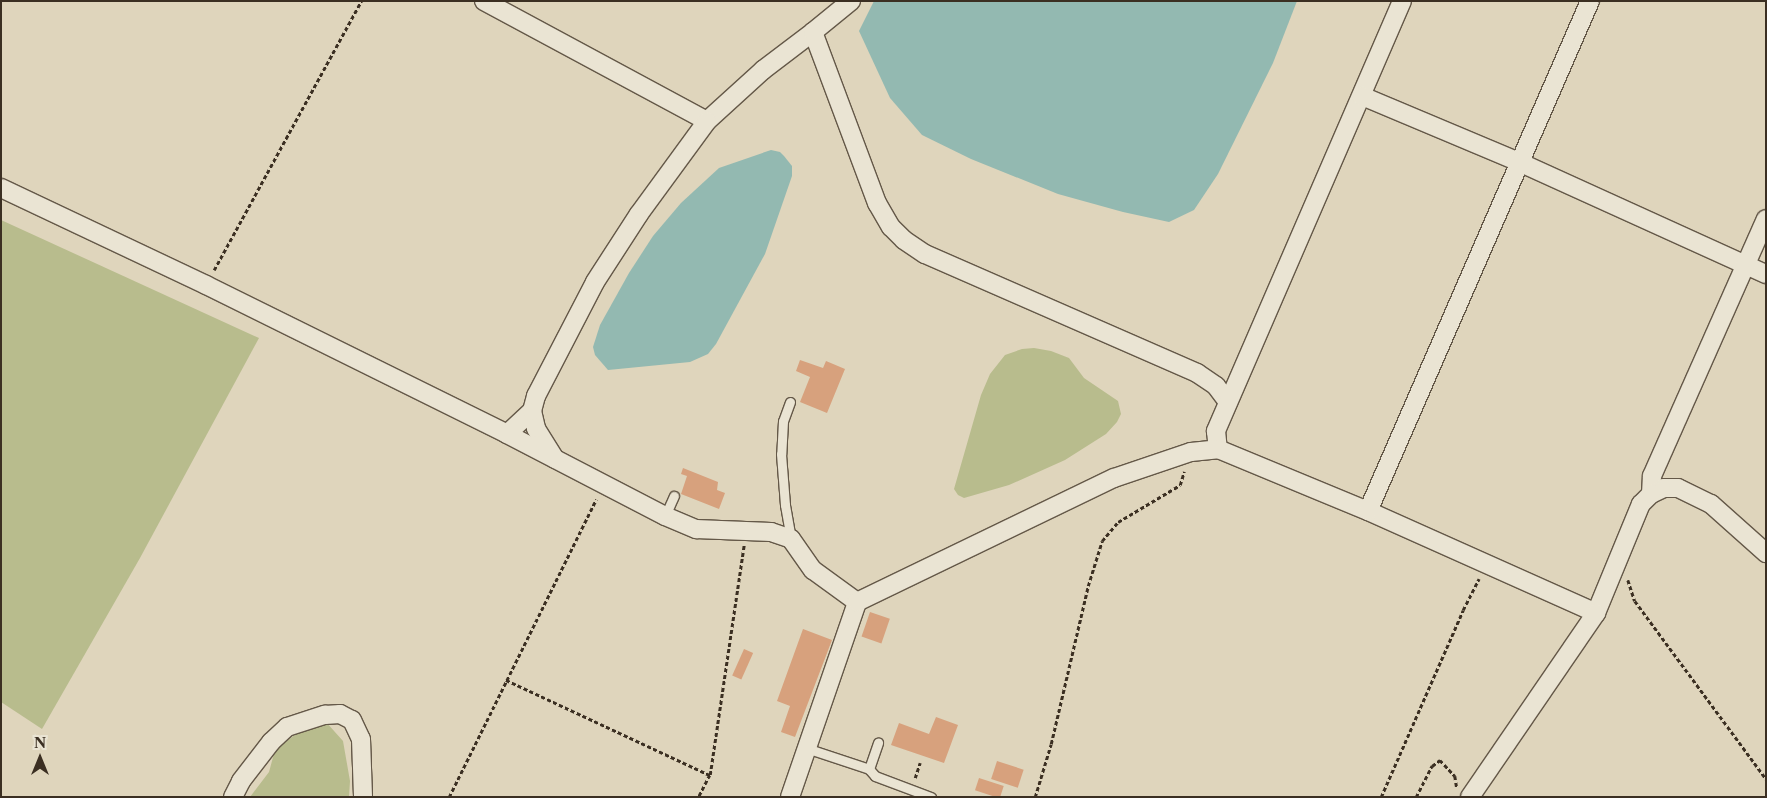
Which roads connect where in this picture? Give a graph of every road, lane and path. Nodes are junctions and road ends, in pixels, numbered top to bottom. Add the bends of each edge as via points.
1 (361, 1) edge
2 (484, 1) edge
3 (850, 1) edge
4 (1402, 1) edge
5 (1590, 1) edge
6 (814, 32) junction
7 (1362, 96) junction
8 (707, 121) junction
9 (1521, 163) junction
10 (1, 188) edge
11 (1766, 218) edge
12 (1745, 264) junction
13 (1766, 274) edge
14 (206, 285) junction
15 (790, 402) dead end
16 (1228, 402) junction
17 (532, 411) junction
18 (508, 434) junction
19 (1218, 449) junction
20 (1190, 452) junction
21 (555, 460) junction
22 (604, 485) junction
23 (1651, 494) junction
24 (674, 496) dead end
25 (1368, 511) junction
26 (664, 516) junction
27 (746, 532) junction
28 (791, 539) junction
29 (1766, 553) edge
30 (1620, 558) junction
31 (1487, 564) junction
32 (857, 602) junction
33 (1596, 613) junction
34 (506, 680) junction
35 (878, 743) dead end
36 (806, 748) junction
37 (920, 763) dead end
38 (869, 769) junction
39 (710, 775) junction
40 (1455, 776) dead end
41 (1766, 779) edge
42 (912, 784) dead end
43 (233, 797) edge
44 (363, 797) edge
45 (449, 797) edge
46 (699, 797) edge
47 (790, 797) edge
48 (931, 797) edge
49 (1035, 797) edge
50 (1382, 797) edge
51 (1416, 797) edge
52 (1470, 797) edge

1 - 14 path
2 - 8 street
3 - 6 street
4 - 7 street
5 - 9 street
6 - 8 street via 763,70
6 - 16 street via 877,202 890,227 904,240 925,254 1197,373 1216,386
7 - 9 street
7 - 16 street
8 - 17 street via 639,214 595,282 536,396
9 - 12 street
9 - 25 street
10 - 14 street
11 - 12 street
12 - 13 street
12 - 23 street via 1652,476
14 - 18 street
15 - 28 lane via 783,421 781,454
16 - 19 street via 1216,431
17 - 18 street
17 - 21 street via 536,428
18 - 21 street
19 - 20 street
19 - 25 street
20 - 32 street via 1114,478
20 - 49 path via 1180,485 1118,522 1102,541
21 - 22 street
22 - 26 street
22 - 34 path
23 - 29 street via 1664,488 1678,488 1699,497 1730,519
23 - 30 street via 1642,504
24 - 26 lane
25 - 31 street
26 - 27 street via 696,529
27 - 28 street via 771,532
27 - 39 path
28 - 32 street via 813,570
30 - 33 street
30 - 41 path via 1635,601
31 - 33 street
31 - 50 path via 1463,610
32 - 36 street
33 - 52 street
34 - 39 path
34 - 45 path
35 - 38 lane
36 - 38 lane
36 - 47 street
37 - 42 path
38 - 48 lane via 875,776
39 - 46 path
40 - 51 path via 1440,760 1432,766
43 - 44 street via 241,781 271,742 287,728 325,715 340,714 352,720 361,738

